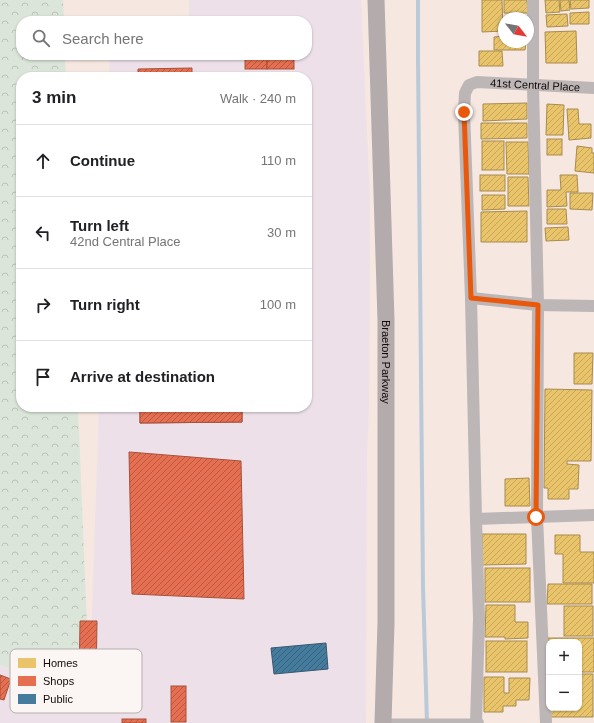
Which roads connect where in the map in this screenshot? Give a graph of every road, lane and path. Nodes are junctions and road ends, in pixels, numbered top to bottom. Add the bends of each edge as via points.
1 (376, 0) edge
2 (533, 0) edge
3 (533, 86) junction
4 (594, 88) edge
5 (471, 298) junction
6 (538, 305) junction
7 (594, 306) edge
8 (594, 515) edge
9 (536, 517) junction
10 (476, 519) junction
11 (383, 723) edge
12 (417, 723) edge
13 (473, 723) edge
14 (546, 723) edge

1 - 11 main road, Braeton Parkway via 386,320 386,622
2 - 3 street
3 - 4 street, 41st Central Place
3 - 5 street, 41st Central Place via 477,82 469,85 465,93
3 - 6 street
5 - 6 street
5 - 10 street
6 - 7 street
6 - 9 street
8 - 9 street
9 - 10 street
9 - 14 street
10 - 13 street via 479,619
11 - 12 street
12 - 13 street

